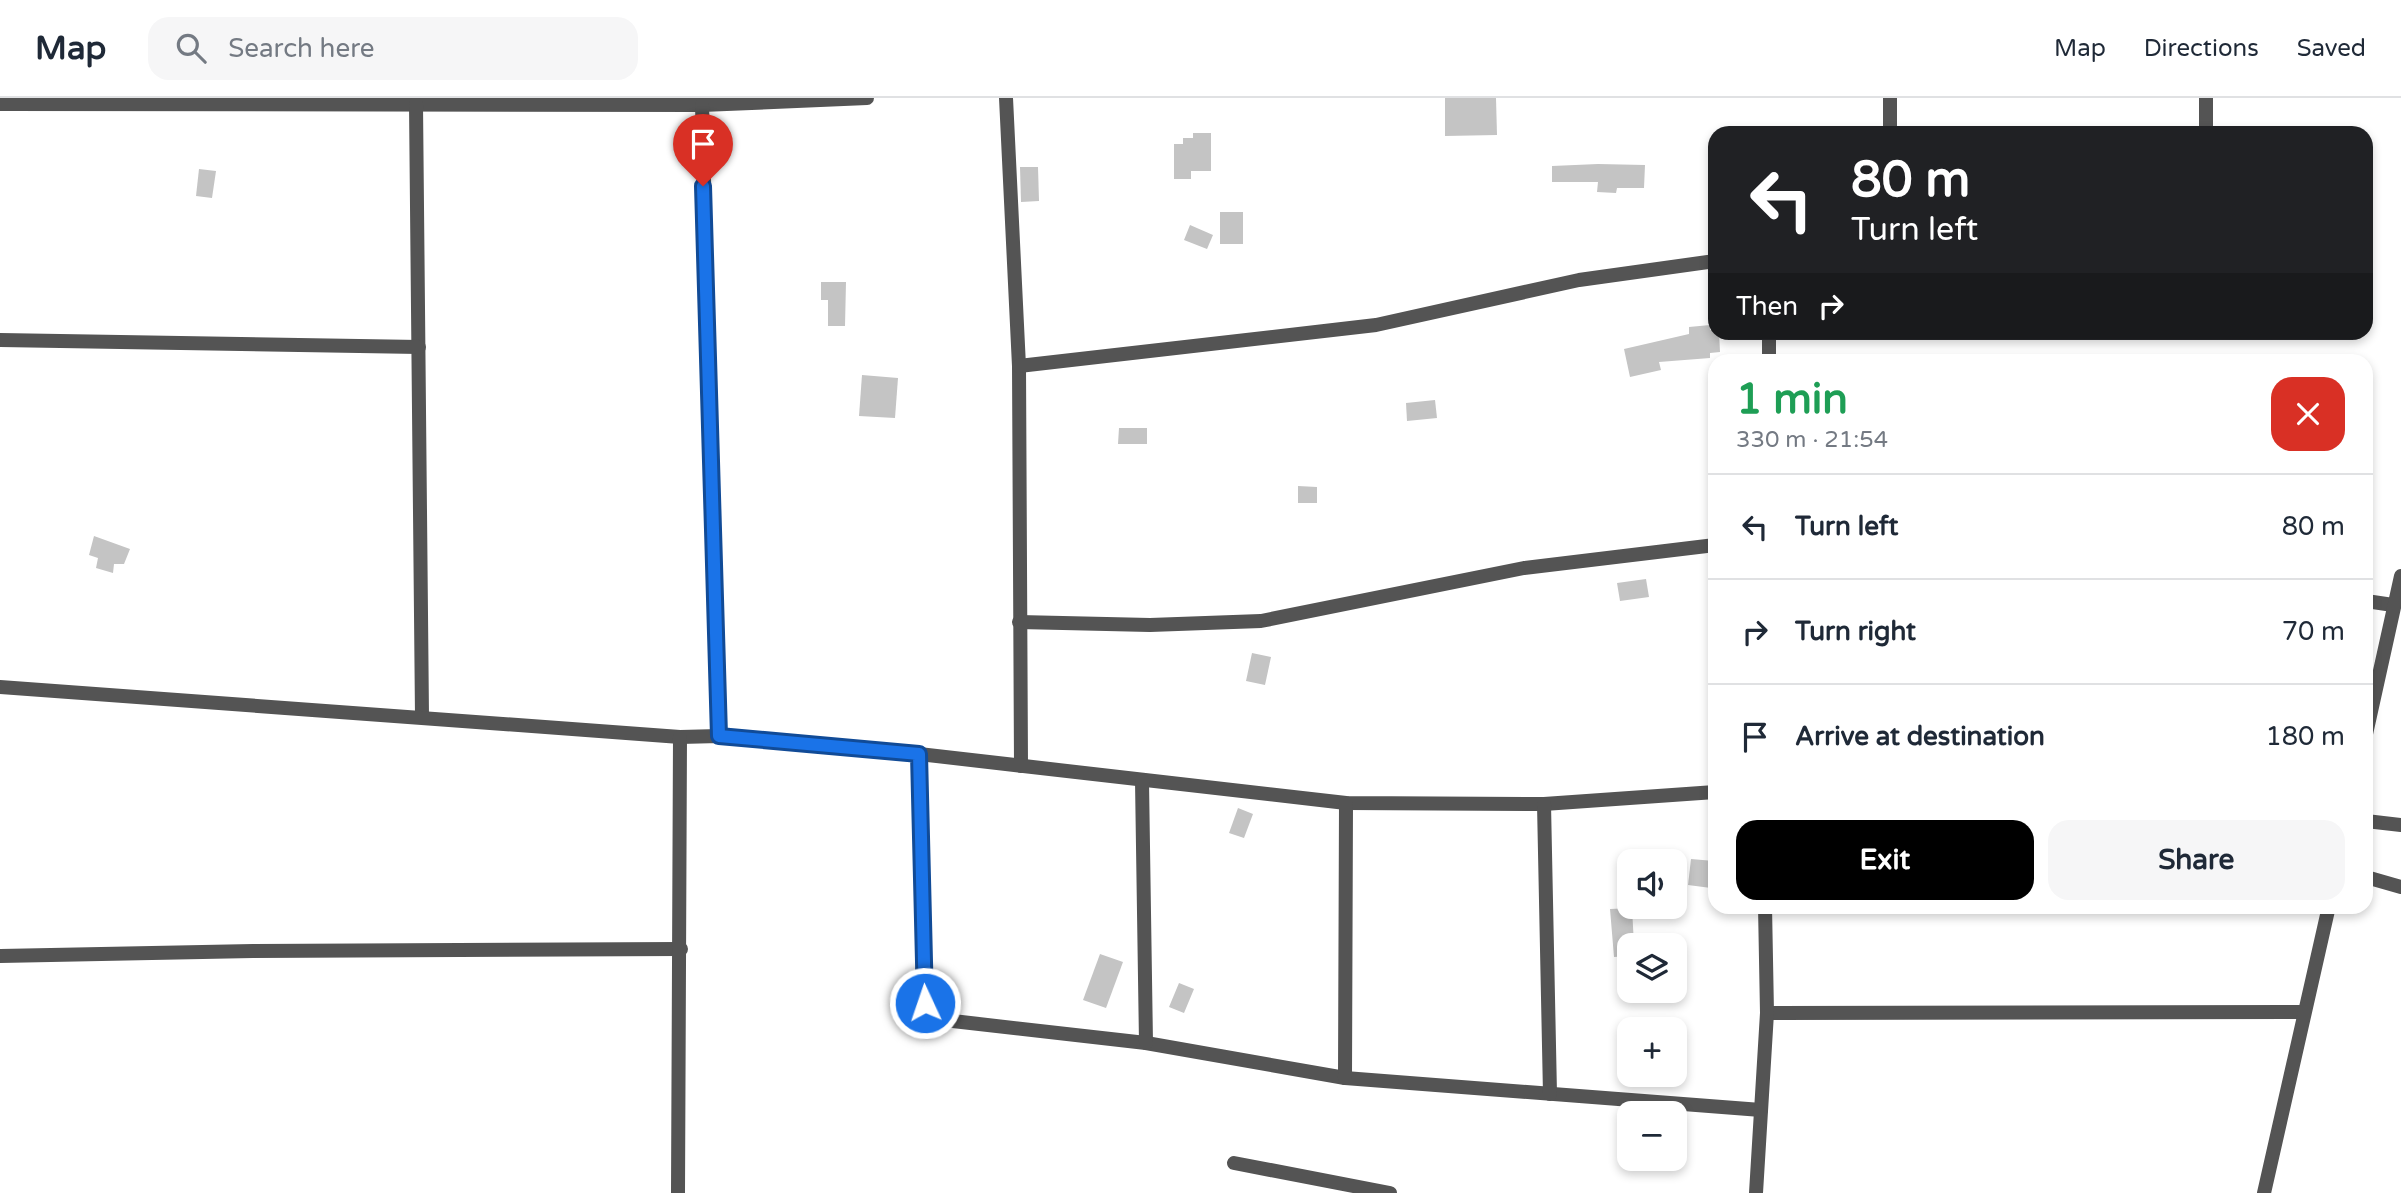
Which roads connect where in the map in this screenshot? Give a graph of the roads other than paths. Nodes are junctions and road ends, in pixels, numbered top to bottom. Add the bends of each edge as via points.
1 (867, 98) edge
2 (1006, 98) edge
3 (1890, 98) edge
4 (2206, 98) edge
5 (846, 99) edge
6 (558, 102) edge
7 (0, 104) edge
8 (416, 104) junction
9 (702, 105) junction
10 (1891, 126) edge
11 (2206, 126) edge
12 (1708, 262) edge
13 (0, 340) edge
14 (419, 346) junction
15 (1019, 366) junction
16 (1708, 546) edge
17 (2401, 576) edge
18 (2373, 602) edge
19 (2393, 605) junction
20 (1019, 622) junction
21 (0, 687) edge
22 (2373, 700) edge
23 (422, 716) junction
24 (719, 736) junction
25 (680, 737) junction
26 (919, 754) junction
27 (1021, 766) junction
28 (1142, 780) junction
29 (1708, 792) edge
30 (1346, 803) junction
31 (1544, 804) junction
32 (2373, 822) edge
33 (2401, 825) edge
34 (2373, 879) edge
35 (2401, 887) edge
36 (1765, 914) edge
37 (2327, 914) edge
38 (681, 949) junction
39 (0, 956) edge
40 (2304, 1012) junction
41 (1767, 1013) junction
42 (1146, 1043) junction
43 (1345, 1078) junction
44 (1550, 1094) junction
45 (1761, 1110) junction
46 (1234, 1163) dead end
47 (678, 1193) edge
48 (1390, 1193) edge
49 (1756, 1193) edge
50 (2264, 1193) edge

1 - 5 street
2 - 15 street
3 - 10 street
4 - 11 street
5 - 9 street
6 - 8 street
6 - 9 street
7 - 8 street
8 - 14 street
9 - 24 street
12 - 15 street via 1579,280 1376,325
13 - 14 street
14 - 23 street
15 - 20 street
16 - 20 street via 1524,568 1261,621 1150,625
17 - 19 street
18 - 19 street
19 - 22 street
20 - 27 street
21 - 23 street
23 - 25 street
24 - 25 street
24 - 26 street
25 - 38 street
26 - 27 street
26 - 42 street via 925,1003 932,1013 944,1020
27 - 28 street
28 - 30 street
28 - 42 street
29 - 31 street
30 - 31 street
30 - 43 street
31 - 44 street
32 - 33 street
34 - 35 street
36 - 41 street
37 - 40 street
38 - 39 street
38 - 47 street
40 - 41 street
40 - 50 street
41 - 45 street
42 - 43 street
43 - 44 street
44 - 45 street
45 - 49 street
46 - 48 street

